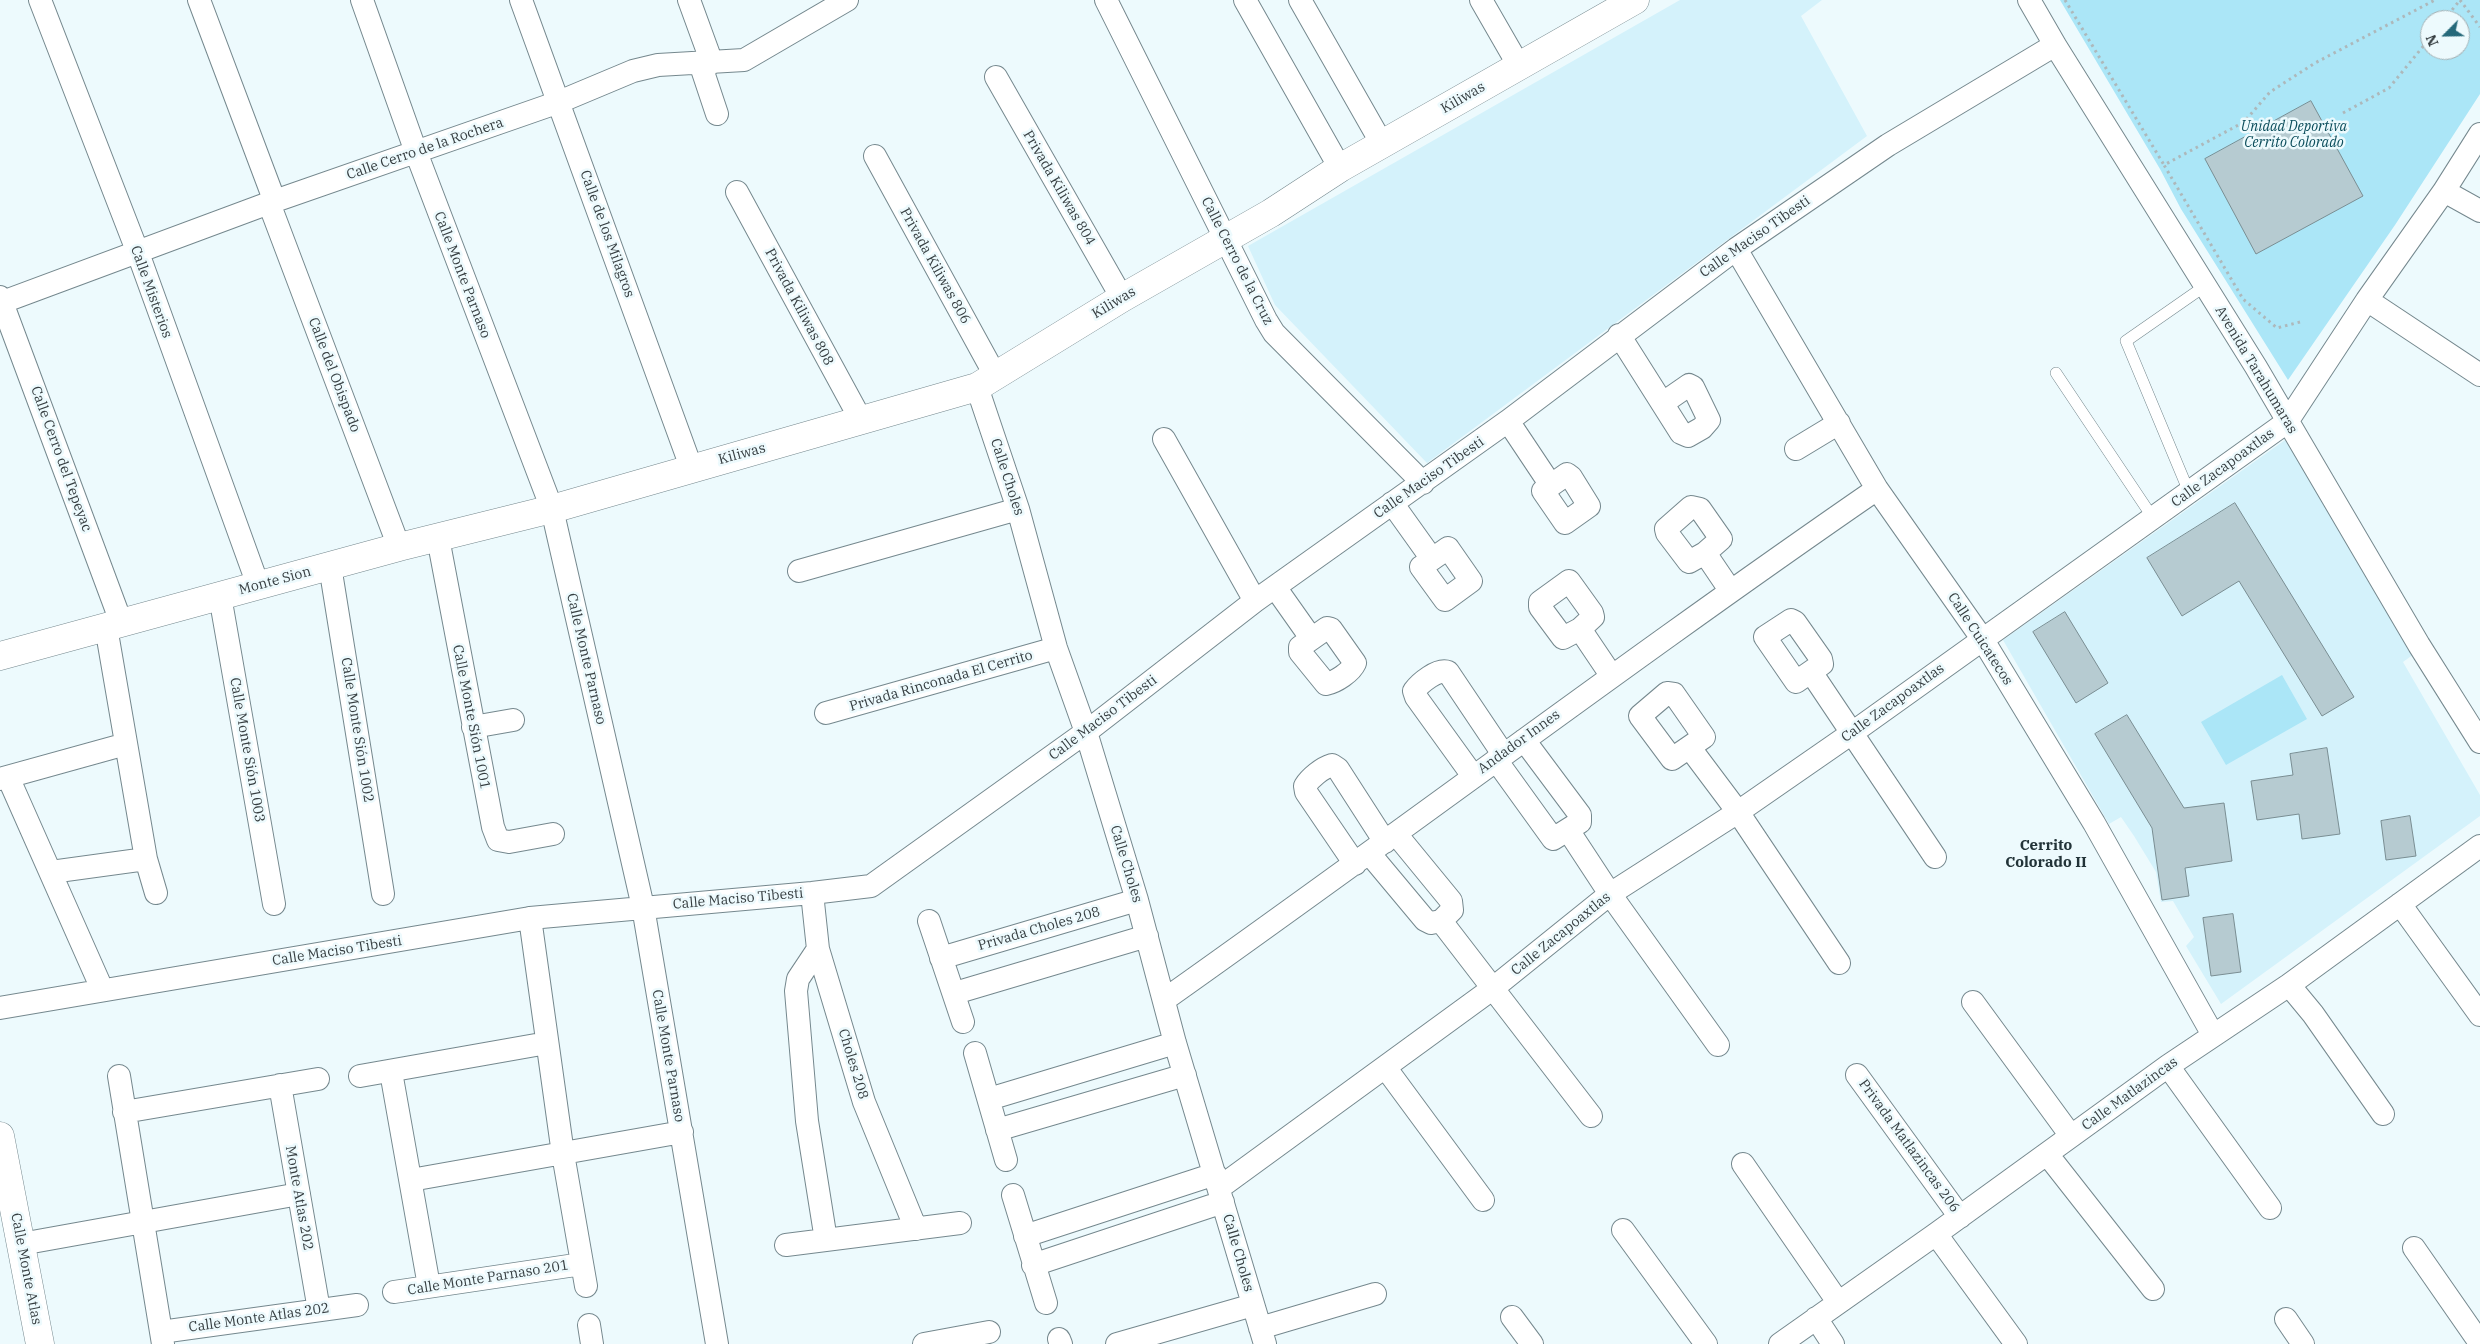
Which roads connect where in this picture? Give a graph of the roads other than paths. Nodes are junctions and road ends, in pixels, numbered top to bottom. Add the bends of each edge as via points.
1 (40, 0) edge
2 (199, 0) edge
3 (362, 0) edge
4 (521, 0) edge
5 (688, 0) edge
6 (847, 0) edge
7 (1106, 0) edge
8 (1244, 0) edge
9 (1300, 0) edge
10 (1481, 0) edge
11 (2029, 0) edge
12 (1622, 3) edge
13 (2055, 45) junction
14 (706, 63) junction
15 (1519, 66) junction
16 (996, 78) dead end
17 (558, 102) junction
18 (716, 114) dead end
19 (2480, 134) edge
20 (1382, 144) junction
21 (416, 152) junction
22 (875, 156) dead end
23 (1340, 168) junction
24 (2444, 191) junction
25 (737, 192) dead end
26 (272, 203) junction
27 (2480, 212) edge
28 (1225, 240) junction
29 (1736, 249) junction
30 (138, 253) junction
31 (2205, 286) junction
32 (1122, 298) junction
33 (2367, 300) junction
34 (1, 301) edge
35 (1619, 335) junction
36 (2056, 373) dead end
37 (2480, 375) edge
38 (986, 381) junction
39 (1662, 403) dead end
40 (1508, 421) junction
41 (862, 422) junction
42 (2287, 422) junction
43 (1839, 424) junction
44 (1164, 439) dead end
45 (1796, 449) dead end
46 (692, 468) junction
47 (1423, 483) junction
48 (1550, 484) dead end
49 (1877, 489) junction
50 (2189, 492) junction
51 (1392, 503) junction
52 (552, 509) junction
53 (1018, 509) junction
54 (2153, 518) junction
55 (438, 538) junction
56 (399, 547) junction
57 (1706, 553) dead end
58 (1432, 559) dead end
59 (330, 566) junction
60 (799, 571) dead end
61 (258, 585) junction
62 (1275, 587) junction
63 (1730, 590) junction
64 (220, 596) junction
65 (1256, 601) junction
66 (114, 624) junction
67 (1580, 629) dead end
68 (1311, 638) dead end
69 (1983, 640) junction
70 (1056, 648) junction
71 (0, 656) edge
72 (1811, 672) dead end
73 (1611, 675) junction
74 (826, 713) dead end
75 (513, 720) dead end
76 (473, 728) junction
77 (1086, 732) junction
78 (1852, 733) junction
79 (1524, 740) junction
80 (2480, 742) edge
81 (126, 744) junction
82 (1690, 748) dead end
83 (1500, 757) junction
84 (1473, 776) junction
85 (4, 778) edge
86 (1738, 812) junction
87 (1568, 830) junction
88 (553, 834) dead end
89 (2480, 846) edge
90 (1376, 848) junction
91 (1935, 857) dead end
92 (146, 859) junction
93 (51, 872) junction
94 (156, 893) dead end
95 (812, 893) junction
96 (383, 894) dead end
97 (1610, 894) junction
98 (1137, 900) junction
99 (274, 904) dead end
100 (2400, 904) junction
101 (643, 907) junction
102 (530, 918) junction
103 (929, 921) dead end
104 (1441, 921) junction
105 (1147, 936) junction
106 (818, 949) junction
107 (941, 958) junction
108 (1840, 963) dead end
109 (2289, 985) junction
110 (102, 989) junction
111 (1492, 989) junction
112 (955, 993) junction
113 (1164, 1000) junction
114 (1972, 1002) dead end
115 (0, 1008) edge
116 (2480, 1015) edge
117 (963, 1022) dead end
118 (2213, 1035) junction
119 (547, 1043) junction
120 (1175, 1043) junction
121 (1718, 1045) dead end
122 (975, 1052) dead end
123 (2168, 1066) junction
124 (1384, 1067) junction
125 (391, 1072) junction
126 (1185, 1075) junction
127 (1857, 1075) dead end
128 (118, 1076) dead end
129 (360, 1076) dead end
130 (318, 1079) dead end
131 (280, 1085) junction
132 (988, 1099) junction
133 (124, 1112) junction
134 (2383, 1114) dead end
135 (1591, 1116) dead end
136 (997, 1130) junction
137 (682, 1132) junction
138 (0, 1136) edge
139 (2071, 1136) junction
140 (563, 1154) junction
141 (2047, 1154) junction
142 (1006, 1160) dead end
143 (1743, 1164) dead end
144 (410, 1180) junction
145 (1219, 1188) junction
146 (299, 1194) junction
147 (1013, 1195) dead end
148 (1483, 1200) dead end
149 (2270, 1208) dead end
150 (1960, 1217) junction
151 (142, 1222) junction
152 (960, 1223) dead end
153 (916, 1229) junction
154 (1623, 1230) dead end
155 (1936, 1234) junction
156 (1025, 1236) junction
157 (826, 1240) junction
158 (21, 1244) junction
159 (786, 1245) dead end
160 (2414, 1248) dead end
161 (582, 1264) junction
162 (1034, 1265) junction
163 (429, 1286) junction
164 (586, 1286) dead end
165 (2153, 1289) dead end
166 (394, 1292) dead end
167 (1375, 1294) dead end
168 (1838, 1302) junction
169 (1046, 1303) dead end
170 (357, 1305) dead end
171 (1253, 1306) junction
172 (319, 1310) junction
173 (1512, 1316) dead end
174 (1816, 1318) junction
175 (2286, 1319) dead end
176 (989, 1332) dead end
177 (162, 1338) edge
178 (1259, 1339) edge
179 (939, 1343) edge
180 (2480, 1343) edge
181 (40, 1344) edge
182 (716, 1344) edge
183 (1117, 1344) edge
184 (1532, 1344) edge
185 (1706, 1344) edge
186 (1780, 1344) edge
187 (1834, 1344) edge
188 (2016, 1344) edge
189 (2303, 1344) edge

1 - 30 street, Calle Misterios
2 - 26 street, Calle del Obispado
3 - 21 street, Calle Monte Parnaso
4 - 17 street, Calle de los Milagros
5 - 14 street
6 - 14 street, Calle Cerro de la Rochera via 744,60
7 - 28 street, Calle Cerro de la Cruz
8 - 23 street
9 - 20 street
10 - 15 street
11 - 13 street, Avenida Tarahumaras
12 - 15 street, Kiliwas
13 - 29 street, Calle Maciso Tibesti via 1888,146
13 - 31 street, Avenida Tarahumaras
14 - 17 street, Calle Cerro de la Rochera via 658,65 633,71
14 - 18 street
15 - 20 street, Kiliwas
16 - 32 street, Privada Kiliwas 804
17 - 21 street, Calle Cerro de la Rochera
17 - 46 street, Calle de los Milagros
19 - 24 street, Calle Zacapoaxtlas
20 - 23 street, Kiliwas
21 - 26 street, Calle Cerro de la Rochera
21 - 52 street, Calle Monte Parnaso
22 - 38 street, Privada Kiliwas 806
23 - 28 street, Kiliwas
24 - 27 street
24 - 33 street, Calle Zacapoaxtlas
25 - 41 street, Privada Kiliwas 808
26 - 30 street, Calle Cerro de la Rochera
26 - 56 street, Calle del Obispado
28 - 32 street, Kiliwas
28 - 47 street, Calle Cerro de la Cruz via 1274,333
29 - 35 street, Calle Maciso Tibesti
29 - 43 street, Calle Cuicatecos
30 - 34 street, Calle Cerro de la Rochera
30 - 61 street, Calle Misterios
31 - 42 street, Avenida Tarahumaras
31 - 50 lane via 2126,341
32 - 38 street, Kiliwas
33 - 37 street
33 - 42 street, Calle Zacapoaxtlas
34 - 66 street, Calle Cerro del Tepeyac
35 - 39 street
35 - 40 street, Calle Maciso Tibesti
36 - 54 lane
38 - 41 street, Kiliwas
38 - 53 street, Calle Choles
40 - 47 street, Calle Maciso Tibesti
40 - 48 street
41 - 46 street, Kiliwas
42 - 50 street, Calle Zacapoaxtlas
42 - 80 street, Avenida Tarahumaras
43 - 45 street
43 - 49 street, Calle Cuicatecos
44 - 65 street
46 - 52 street, Kiliwas
47 - 51 street, Calle Maciso Tibesti
49 - 63 street, Andador Innes
49 - 69 street, Calle Cuicatecos
50 - 54 street, Calle Zacapoaxtlas
51 - 58 street
51 - 62 street, Calle Maciso Tibesti
52 - 55 street, Monte Sion
52 - 101 street, Calle Monte Parnaso
53 - 60 street
53 - 70 street, Calle Choles
54 - 69 street, Calle Zacapoaxtlas
55 - 56 street, Monte Sion
55 - 76 street, Calle Monte Sión 1001
56 - 59 street, Monte Sion
57 - 63 street
59 - 61 street, Monte Sion
59 - 96 street, Calle Monte Sión 1002
61 - 64 street, Monte Sion
62 - 65 street, Calle Maciso Tibesti
62 - 68 street
63 - 73 street, Andador Innes
64 - 66 street, Monte Sion
64 - 99 street, Calle Monte Sión 1003
65 - 77 street, Calle Maciso Tibesti
66 - 71 street, Monte Sion
66 - 81 street, Calle Cerro del Tepeyac
67 - 73 street
69 - 78 street, Calle Zacapoaxtlas
69 - 118 street, Calle Cuicatecos via 2094,823
70 - 74 street, Privada Rinconada El Cerrito
70 - 77 street, Calle Choles
72 - 78 street
73 - 79 street, Andador Innes
75 - 76 street
76 - 88 street, Calle Monte Sión 1001 via 498,840 509,842
77 - 95 street, Calle Maciso Tibesti via 879,881 862,888
77 - 98 street, Calle Choles
78 - 86 street, Calle Zacapoaxtlas
78 - 91 street
79 - 83 street, Andador Innes
79 - 87 street via 1580,815 1580,822
81 - 85 street
81 - 92 street, Calle Cerro del Tepeyac
82 - 86 street
83 - 84 street, Andador Innes
83 - 84 street via 1448,672 1439,672 1417,687 1414,691 1416,697
83 - 87 street via 1551,836 1556,839
84 - 90 street, Andador Innes
85 - 93 street
86 - 97 street, Calle Zacapoaxtlas
86 - 108 street
87 - 97 street
89 - 100 street, Calle Matlazincas
90 - 104 street via 1424,920 1431,924
90 - 104 street via 1451,901 1452,910
90 - 113 street, Andador Innes
92 - 93 street
92 - 94 street, Calle Cerro del Tepeyac
93 - 110 street
95 - 101 street, Calle Maciso Tibesti
95 - 106 street, Choles 208
97 - 111 street, Calle Zacapoaxtlas
97 - 121 street
98 - 105 street, Calle Choles
98 - 107 street, Privada Choles 208
100 - 109 street, Calle Matlazincas
100 - 116 street
101 - 102 street, Calle Maciso Tibesti
101 - 137 street, Calle Monte Parnaso
102 - 110 street, Calle Maciso Tibesti
102 - 119 street, Calle Monte Parnaso 201
103 - 107 street
104 - 111 street
105 - 112 street
105 - 113 street, Calle Choles
106 - 153 street, Choles 208 via 864,1102
106 - 157 street via 798,979 796,991 807,1121
107 - 112 street
109 - 118 street, Calle Matlazincas
109 - 134 street
110 - 115 street, Calle Maciso Tibesti
111 - 124 street, Calle Zacapoaxtlas
111 - 135 street
112 - 117 street
113 - 120 street, Calle Choles
114 - 139 street
118 - 123 street, Calle Matlazincas
119 - 125 street
119 - 140 street, Calle Monte Parnaso 201
120 - 126 street, Calle Choles
120 - 132 street
122 - 132 street
123 - 139 street, Calle Matlazincas
123 - 149 street
124 - 145 street, Calle Zacapoaxtlas
124 - 148 street
125 - 129 street
125 - 144 street
126 - 136 street
126 - 145 street, Calle Choles
127 - 150 street, Privada Matlazincas 206
128 - 133 street, Calle Monte Atlas 202
130 - 131 street
131 - 133 street
131 - 146 street, Monte Atlas 202
132 - 136 street
133 - 151 street, Calle Monte Atlas 202
136 - 142 street
137 - 140 street
137 - 182 street, Calle Monte Parnaso
138 - 158 street, Calle Monte Atlas
139 - 141 street, Calle Matlazincas
140 - 144 street
140 - 161 street, Calle Monte Parnaso 201
141 - 150 street, Calle Matlazincas
141 - 165 street
143 - 168 street
144 - 163 street
145 - 156 street
145 - 162 street
145 - 171 street, Calle Choles
146 - 151 street
146 - 172 street, Monte Atlas 202
147 - 156 street
150 - 155 street, Calle Matlazincas
151 - 158 street
151 - 177 street, Calle Monte Atlas 202
152 - 153 street
153 - 157 street
154 - 185 street
155 - 168 street, Calle Matlazincas
155 - 188 street
156 - 162 street
157 - 159 street
158 - 181 street, Calle Monte Atlas
160 - 180 street
161 - 163 street, Calle Monte Parnaso 201
161 - 164 street, Calle Monte Parnaso 201
162 - 169 street
163 - 166 street, Calle Monte Parnaso 201
167 - 178 street
168 - 174 street, Calle Matlazincas
170 - 172 street, Calle Monte Atlas 202
171 - 178 street, Calle Choles
171 - 183 street
172 - 177 street, Calle Monte Atlas 202
173 - 184 street
174 - 186 street, Calle Matlazincas
174 - 187 street
175 - 189 street
176 - 179 street

